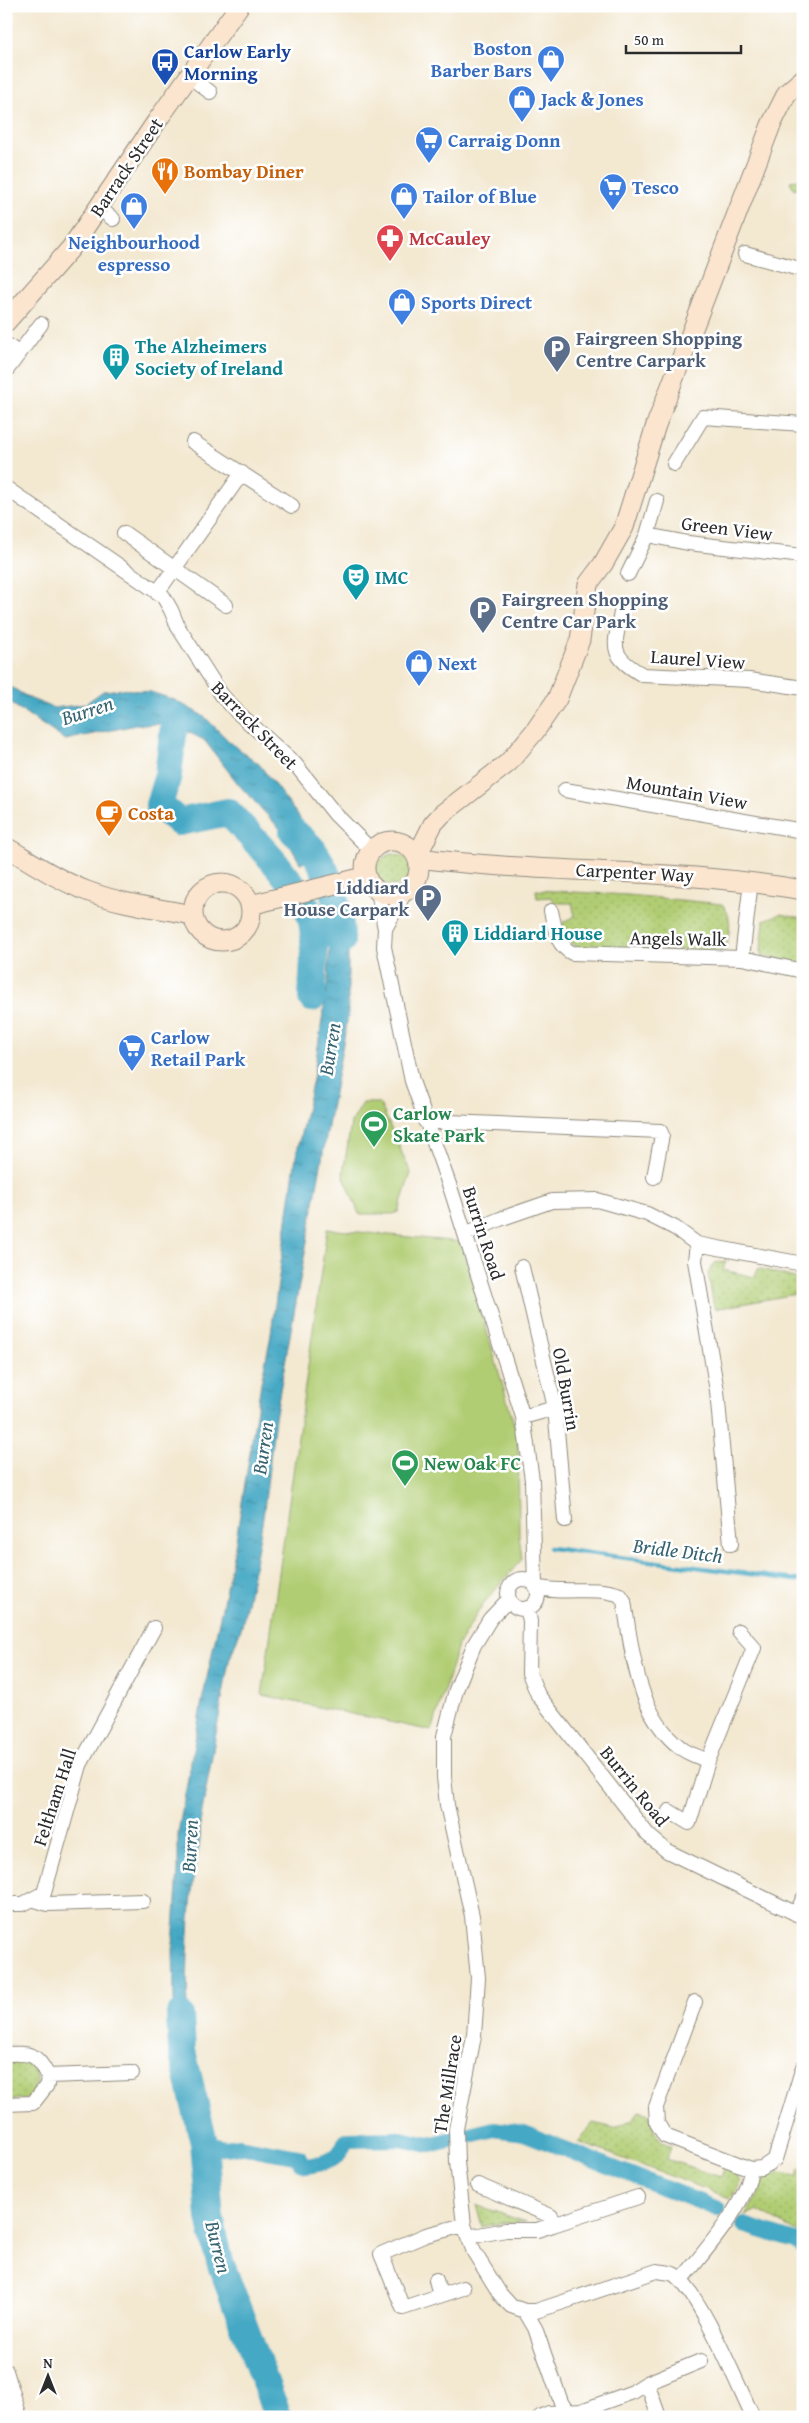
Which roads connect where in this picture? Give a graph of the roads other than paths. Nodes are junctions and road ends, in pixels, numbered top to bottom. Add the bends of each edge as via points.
1 (231, 11) edge
2 (189, 76) junction
3 (803, 79) edge
4 (210, 92) dead end
5 (745, 254) dead end
6 (803, 270) edge
7 (6, 322) edge
8 (41, 324) dead end
9 (6, 344) edge
10 (19, 354) junction
11 (6, 371) edge
12 (803, 424) edge
13 (193, 442) dead end
14 (674, 464) dead end
15 (242, 473) junction
16 (6, 488) edge
17 (657, 501) dead end
18 (292, 506) dead end
19 (124, 533) dead end
20 (647, 535) junction
21 (803, 556) edge
22 (175, 569) junction
23 (628, 574) dead end
24 (157, 593) junction
25 (226, 605) dead end
26 (622, 607) dead end
27 (803, 688) edge
28 (565, 790) dead end
29 (433, 824) junction
30 (803, 831) edge
31 (394, 840) junction
32 (6, 847) edge
33 (417, 863) junction
34 (364, 865) junction
35 (750, 881) junction
36 (375, 889) junction
37 (803, 890) edge
38 (405, 892) junction
39 (256, 903) junction
40 (551, 911) dead end
41 (192, 915) junction
42 (385, 930) junction
43 (742, 958) junction
44 (803, 971) edge
45 (425, 1121) junction
46 (654, 1177) dead end
47 (465, 1234) junction
48 (697, 1244) junction
49 (803, 1264) edge
50 (522, 1267) dead end
51 (555, 1408) junction
52 (523, 1417) junction
53 (565, 1520) dead end
54 (731, 1544) dead end
55 (535, 1551) junction
56 (519, 1579) junction
57 (539, 1589) junction
58 (509, 1599) junction
59 (526, 1608) junction
60 (154, 1628) dead end
61 (739, 1631) dead end
62 (708, 1761) junction
63 (670, 1812) dead end
64 (32, 1899) junction
65 (803, 1899) edge
66 (143, 1901) dead end
67 (6, 1904) edge
68 (800, 1916) edge
69 (695, 2002) dead end
70 (6, 2054) edge
71 (803, 2067) edge
72 (132, 2073) dead end
73 (48, 2076) junction
74 (6, 2104) edge
75 (752, 2169) junction
76 (478, 2185) dead end
77 (638, 2197) dead end
78 (552, 2224) junction
79 (466, 2231) junction
80 (436, 2280) dead end
81 (681, 2281) junction
82 (463, 2288) dead end
83 (440, 2295) junction
84 (525, 2311) junction
85 (701, 2361) dead end
86 (6, 2371) edge
87 (647, 2383) junction
88 (568, 2414) edge
89 (20, 2417) edge
90 (540, 2417) edge
91 (659, 2417) edge
92 (753, 2417) edge

1 - 2 street, Barrack Street
2 - 4 street
2 - 7 street, Barrack Street via 106,214 71,248
3 - 29 street via 787,93 771,125 656,424 624,527 588,584 580,640 557,699 508,763
5 - 6 street
8 - 10 street
9 - 10 street
10 - 11 street
12 - 14 street via 703,417
13 - 15 street
15 - 18 street
15 - 22 street
16 - 24 street, Barrack Street
17 - 20 street, Green View
19 - 22 street
20 - 21 street, Green View
20 - 23 street, Green View
22 - 24 street
22 - 25 street
24 - 34 street, Barrack Street via 163,596 178,627 221,694 295,764 335,814
26 - 27 street, Laurel View via 615,647 619,658 643,675 749,680
28 - 30 street, Mountain View
29 - 31 street
29 - 33 street
31 - 33 street via 410,847
31 - 34 street via 386,841
32 - 41 street via 88,891
33 - 35 street, Carpenter Way via 683,874
33 - 38 street via 412,887
34 - 36 street via 367,878
34 - 39 street
35 - 37 street, Carpenter Way
35 - 43 street, Angels Walk
36 - 38 street via 389,895
36 - 42 street, Burrin Road
38 - 42 street, Burrin Road
39 - 41 street via 231,885 212,885 197,896
39 - 41 street via 249,923 238,937 229,940 212,940 205,936 194,923
40 - 43 street, Angels Walk via 559,940 564,949 572,953
42 - 45 street, Burrin Road via 384,947 403,1041
43 - 44 street, Angels Walk
45 - 46 street via 660,1131 662,1135
45 - 47 street, Burrin Road
47 - 48 street via 552,1201 596,1200 647,1214
47 - 52 street, Burrin Road
48 - 49 street
48 - 54 street via 695,1262 717,1391
50 - 51 street, Old Burrin
51 - 52 street
51 - 53 street, Old Burrin
52 - 55 street, Burrin Road via 532,1480
55 - 56 street
55 - 57 street, Burrin Road
56 - 57 street via 525,1579
56 - 58 street via 510,1586
57 - 59 street via 532,1606
57 - 62 street via 620,1594 644,1698 661,1727 681,1748
58 - 59 street via 515,1606
58 - 79 street, The Millrace via 490,1619 474,1645 456,1690 444,1736 447,1804 472,1916 478,1978 474,2036 456,2129
59 - 68 street, Burrin Road via 530,1621 530,1672 538,1695 648,1835 666,1851
60 - 64 street, Feltham Hall via 80,1765 44,1892
61 - 62 street via 754,1648
62 - 63 street via 689,1823
64 - 66 street via 48,1904
64 - 67 street via 23,1904
65 - 68 street
69 - 75 street via 656,2107 657,2123 665,2136
70 - 73 street via 28,2053 41,2061
71 - 75 street via 775,2159 762,2168
72 - 73 street
73 - 74 street via 47,2085 33,2103
75 - 81 street via 750,2182 735,2209
76 - 78 street via 552,2216
77 - 78 street
78 - 79 street via 537,2230
79 - 83 street via 426,2235 382,2254 403,2308
79 - 84 street, The Millrace via 482,2266 500,2294 511,2306
80 - 83 street
81 - 84 street via 674,2273 657,2271 536,2311
81 - 92 street via 697,2303
82 - 83 street
84 - 88 street via 535,2328
85 - 87 street
86 - 89 street
87 - 88 street via 633,2392
87 - 91 street
88 - 90 street

